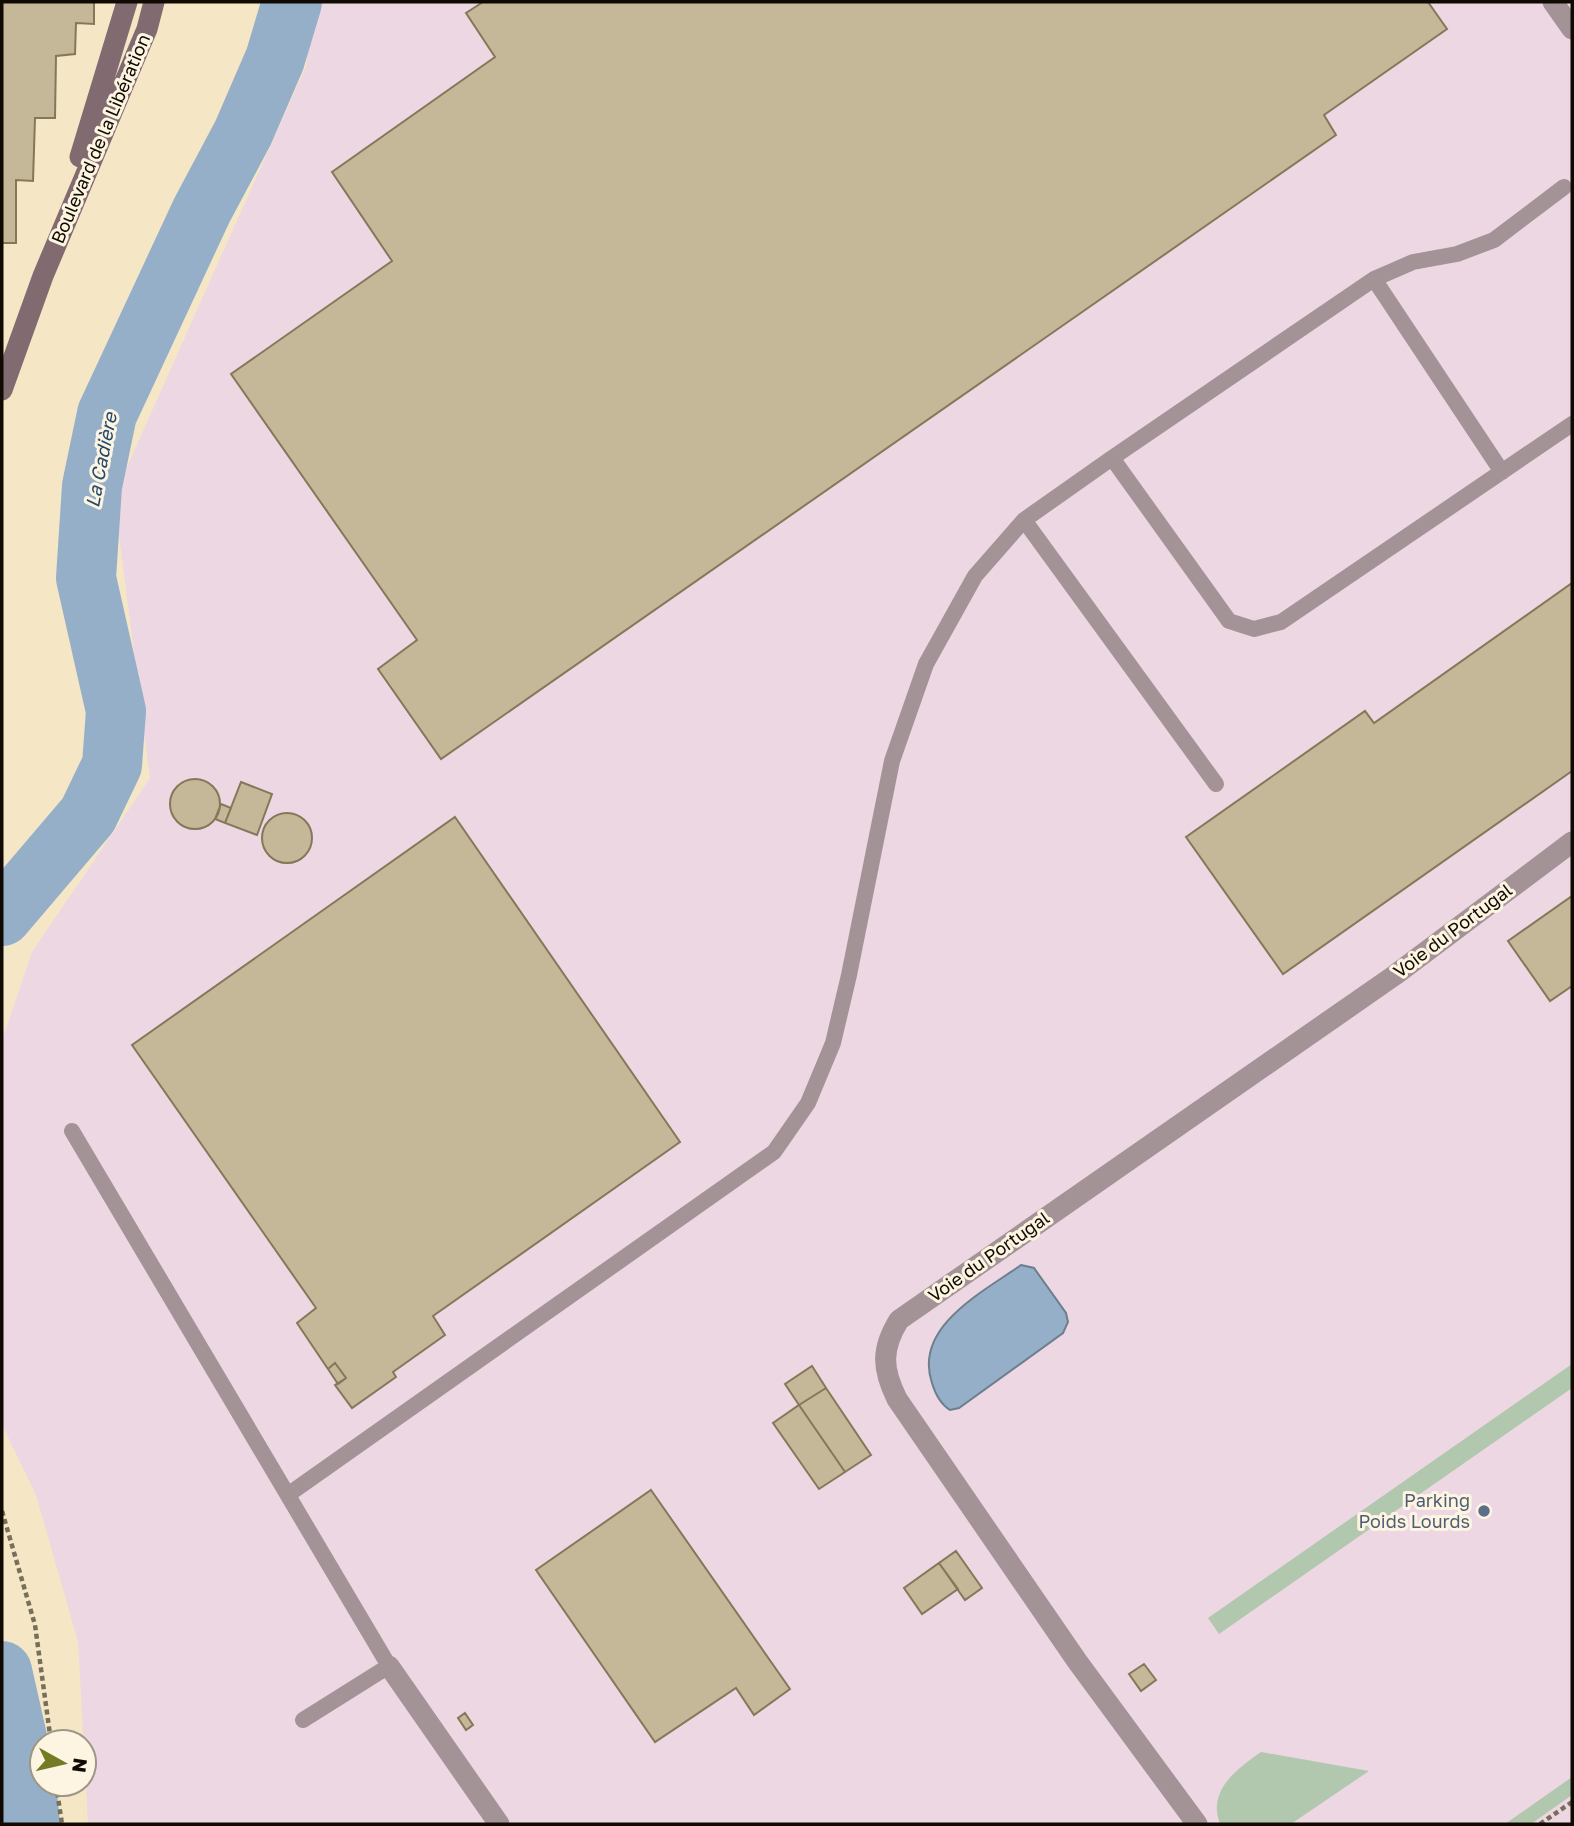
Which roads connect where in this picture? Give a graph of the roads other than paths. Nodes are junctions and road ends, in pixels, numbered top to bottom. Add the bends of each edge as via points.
1 (127, 2) edge
2 (154, 2) edge
3 (1553, 2) edge
4 (1572, 29) edge
5 (1564, 187) dead end
6 (43, 275) junction
7 (1374, 279) junction
8 (2, 390) edge
9 (1572, 425) edge
10 (1112, 458) junction
11 (1502, 472) junction
12 (1024, 520) junction
13 (1216, 784) dead end
14 (1572, 842) edge
15 (72, 1131) dead end
16 (289, 1494) junction
17 (389, 1666) junction
18 (303, 1720) dead end
19 (499, 1824) edge
20 (1197, 1824) edge

1 - 6 street, Boulevard de la Libération
2 - 6 street, Boulevard de la Libération via 147,29
3 - 4 street
5 - 7 lane via 1494,240 1457,254 1413,262
6 - 8 street, Boulevard de la Libération
7 - 10 lane
7 - 11 lane
9 - 11 lane
10 - 11 lane via 1229,621 1254,629 1280,622
10 - 12 lane
12 - 13 lane
12 - 16 lane via 975,576 926,664 892,761 833,1043 808,1103 774,1152
14 - 20 street, Voie du Portugal via 1395,975 899,1320 888,1338 887,1380 897,1399 1077,1661
15 - 16 lane
16 - 17 lane
17 - 18 lane
17 - 19 street

